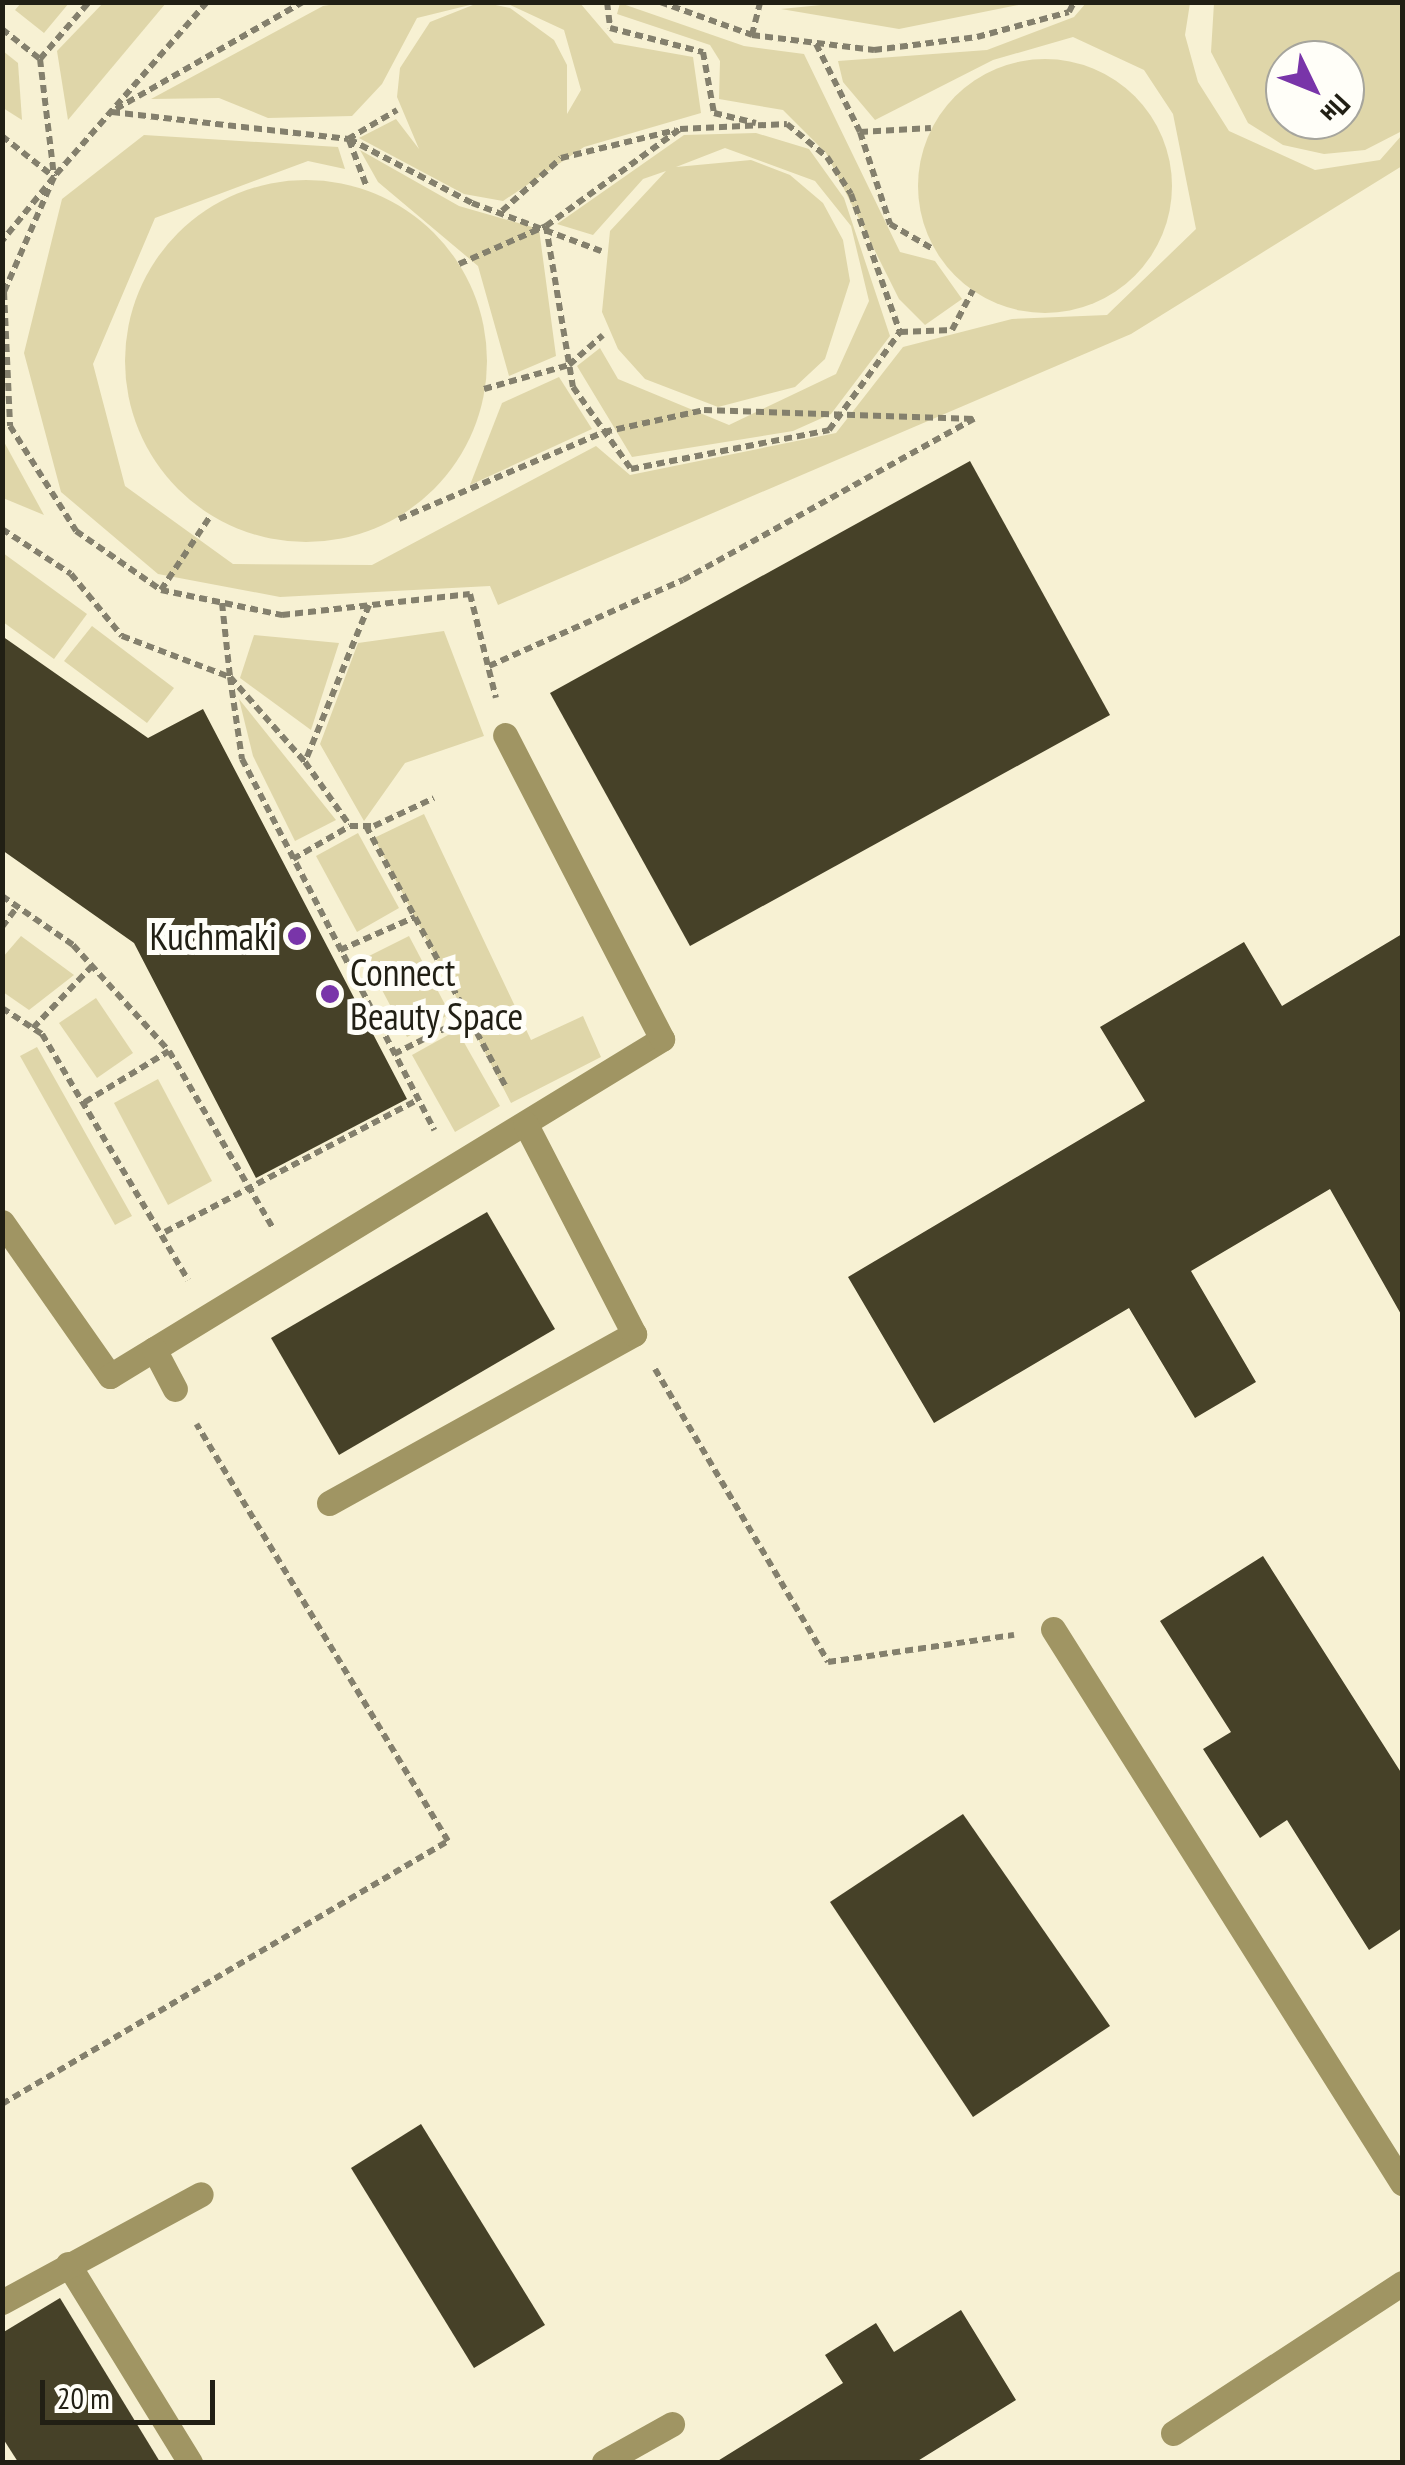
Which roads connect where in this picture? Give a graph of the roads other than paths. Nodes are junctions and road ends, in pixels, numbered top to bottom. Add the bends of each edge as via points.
1 (505, 736) road end
2 (525, 1124) junction
3 (2, 1222) edge
4 (154, 1349) junction
5 (175, 1389) road end
6 (329, 1503) dead end
7 (1053, 1629) road end
8 (1402, 2183) edge
9 (202, 2194) dead end
10 (68, 2264) junction
11 (1402, 2283) edge
12 (2, 2302) edge
13 (672, 2424) dead end
14 (1173, 2433) dead end
15 (190, 2462) edge
16 (604, 2462) edge

1 - 2 lane via 662,1039
2 - 4 lane
2 - 6 lane via 634,1334
3 - 4 lane via 110,1376
4 - 5 lane
7 - 8 lane
9 - 10 lane
10 - 12 lane
10 - 15 lane
11 - 14 lane
13 - 16 lane

